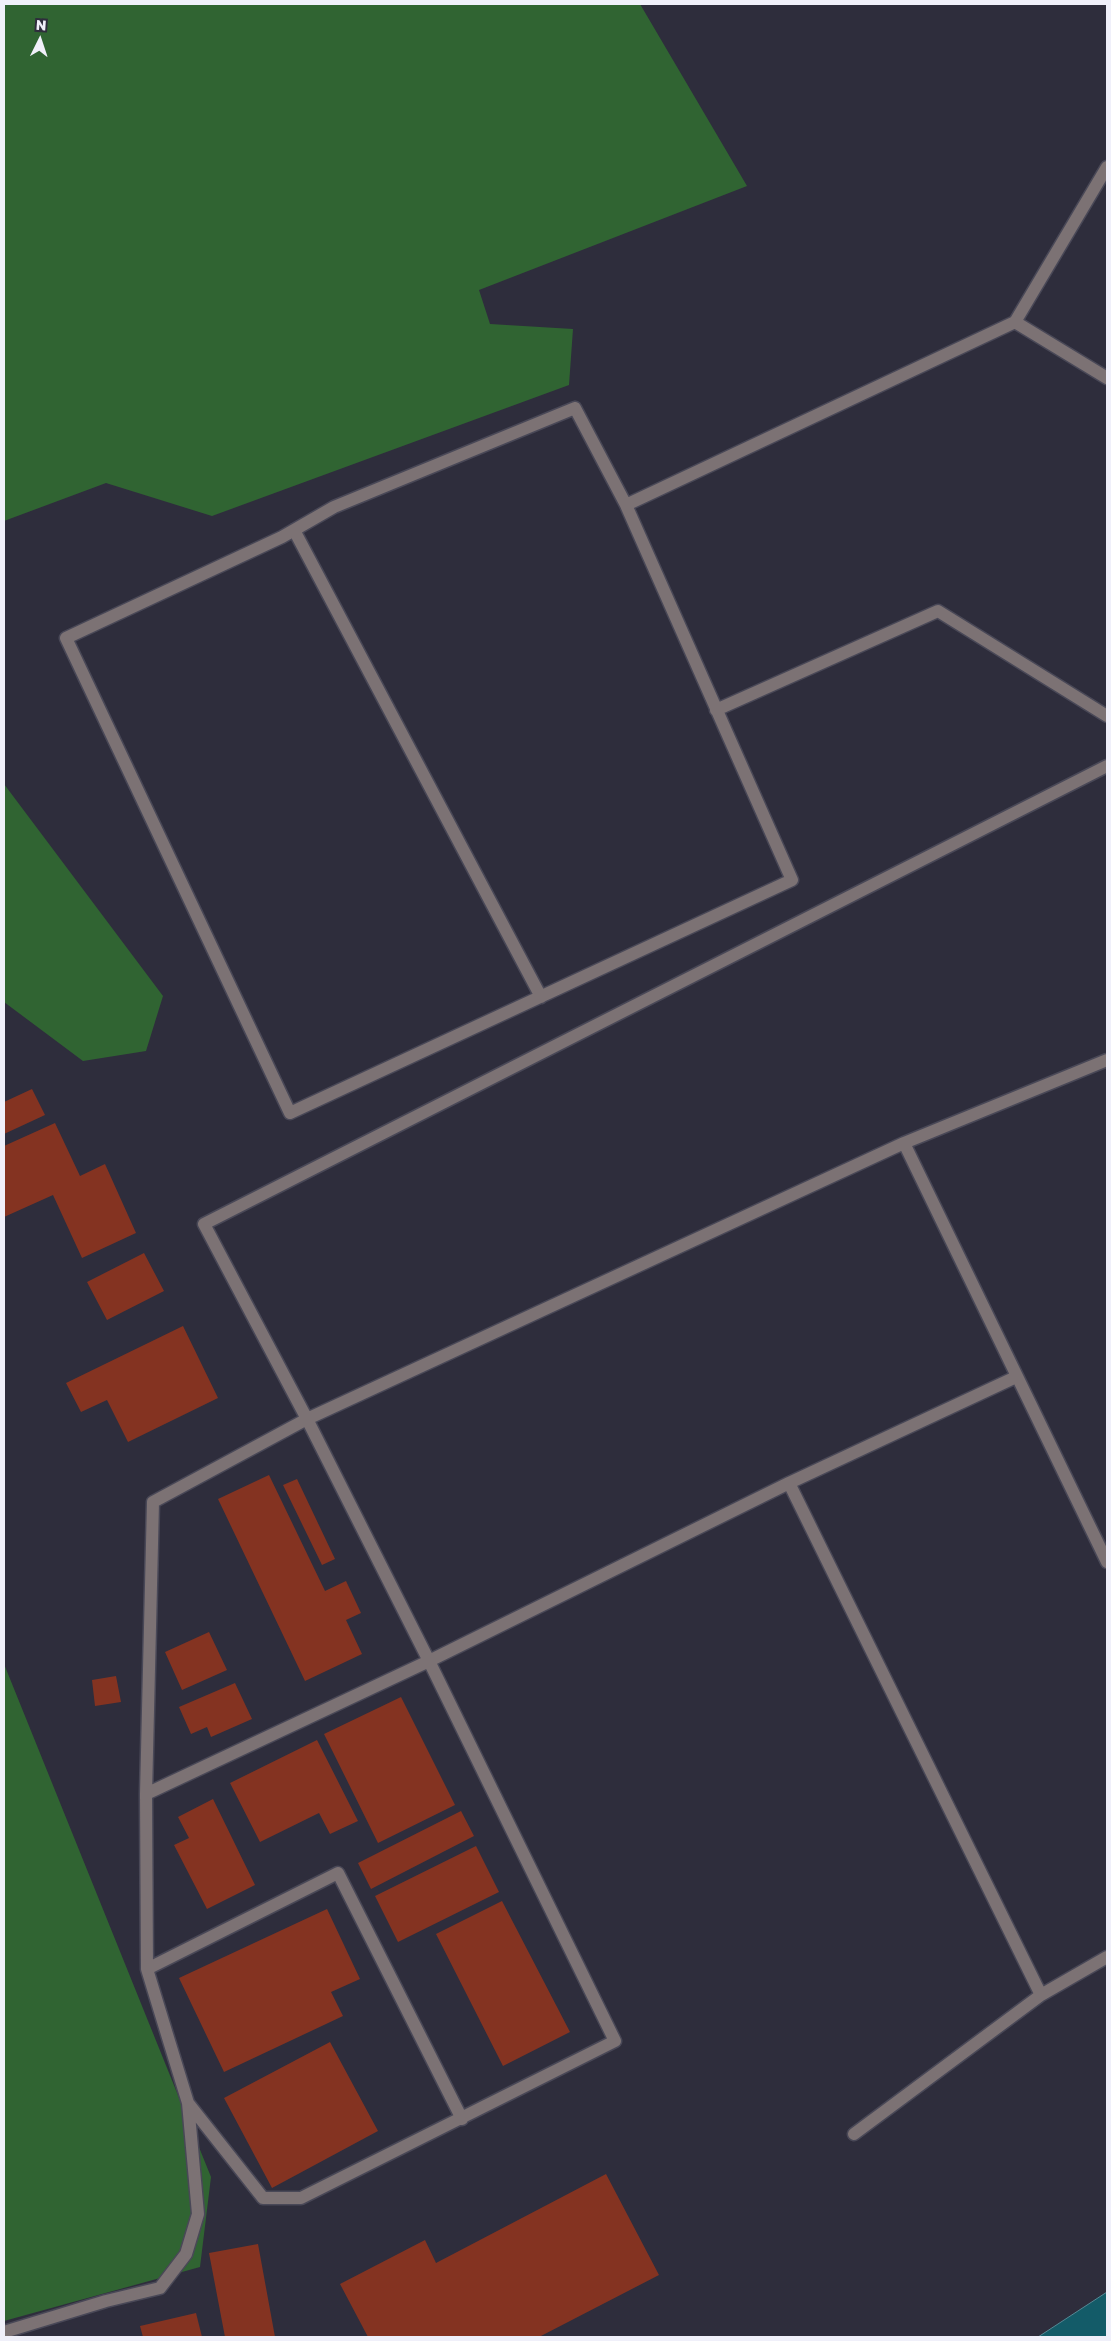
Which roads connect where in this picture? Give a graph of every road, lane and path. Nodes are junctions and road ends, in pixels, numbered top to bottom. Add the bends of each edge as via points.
1 (1107, 167) edge
2 (1014, 322) junction
3 (1107, 378) edge
4 (626, 505) junction
5 (294, 530) junction
6 (716, 710) junction
7 (1107, 716) edge
8 (1107, 766) edge
9 (541, 997) junction
10 (1107, 1060) edge
11 (904, 1143) junction
12 (1016, 1377) junction
13 (306, 1419) junction
14 (789, 1483) junction
15 (1107, 1562) edge
16 (429, 1661) junction
17 (146, 1794) junction
18 (1107, 1958) edge
19 (147, 1969) junction
20 (1041, 1995) junction
21 (188, 2103) junction
22 (462, 2119) junction
23 (854, 2134) dead end
24 (4, 2332) edge

1 - 2 street
2 - 3 street
2 - 4 street
4 - 5 street via 575,408 334,507
4 - 6 street
5 - 9 street
5 - 9 street via 66,638 290,1113
6 - 7 street via 938,611
6 - 9 street via 792,880
8 - 13 street via 204,1224
10 - 11 street
11 - 12 street
11 - 13 street
12 - 14 street
12 - 15 street
13 - 16 street
13 - 17 street via 153,1502
14 - 16 street
14 - 20 street
16 - 17 street
16 - 22 street via 615,2041
17 - 19 street
18 - 20 street
19 - 21 street
19 - 22 street via 338,1873
20 - 23 street
21 - 22 street via 263,2198 301,2198
21 - 24 street via 198,2214 186,2254 160,2288

